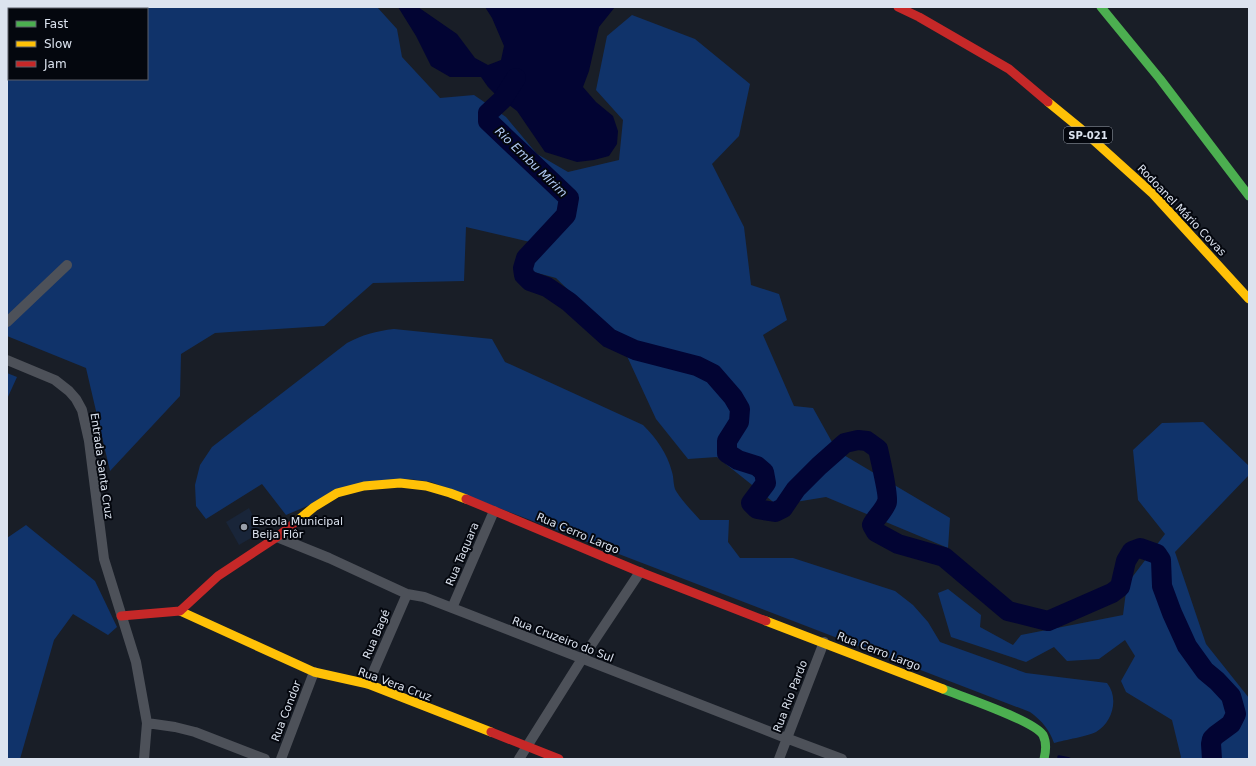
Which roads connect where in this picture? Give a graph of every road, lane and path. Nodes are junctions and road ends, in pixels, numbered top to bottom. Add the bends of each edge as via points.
1 (898, 7) edge
2 (1101, 7) edge
3 (1249, 196) edge
4 (67, 265) dead end
5 (1249, 299) edge
6 (7, 322) edge
7 (7, 360) edge
8 (494, 511) junction
9 (277, 537) junction
10 (640, 572) junction
11 (407, 594) junction
12 (452, 608) junction
13 (180, 611) junction
14 (121, 616) junction
15 (824, 642) junction
16 (582, 659) junction
17 (314, 672) junction
18 (368, 684) junction
19 (147, 723) junction
20 (786, 738) junction
21 (526, 747) junction
22 (144, 759) edge
23 (265, 759) edge
24 (281, 759) edge
25 (519, 759) edge
26 (559, 759) edge
27 (779, 759) edge
28 (842, 759) edge
29 (1044, 759) edge

1 - 5 main road, Rodoanel Mário Covas / SP-021 via 1009,69 1153,194
2 - 3 main road via 1160,79
4 - 6 street
7 - 14 street, Entrada Santa Cruz via 64,387 76,399 82,410 89,441 104,559
8 - 9 main road, Rua Cerro Largo via 426,486 400,483 364,486 337,493 314,507
8 - 10 main road, Rua Cerro Largo
8 - 12 street, Rua Taquara
9 - 11 street, Rua Cruzeiro do Sul
9 - 13 main road, Rua Cerro Largo via 218,576
10 - 15 main road, Rua Cerro Largo
10 - 16 street
11 - 12 street, Rua Cruzeiro do Sul via 424,597
11 - 18 street, Rua Bagé
12 - 16 street, Rua Cruzeiro do Sul
13 - 14 main road
13 - 17 main road, Rua Vera Cruz
14 - 19 street, Entrada Santa Cruz via 136,662
15 - 20 street, Rua Rio Pardo
15 - 29 main road, Rua Cerro Largo via 1032,725 1041,730 1045,739
16 - 20 street, Rua Cruzeiro do Sul
16 - 21 street
17 - 18 main road, Rua Vera Cruz
17 - 24 street, Rua Condor
18 - 21 main road, Rua Vera Cruz
19 - 22 street, Entrada Santa Cruz
19 - 23 street via 195,732
20 - 27 street, Rua Rio Pardo
20 - 28 street, Rua Cruzeiro do Sul
21 - 25 street
21 - 26 main road, Rua Vera Cruz

